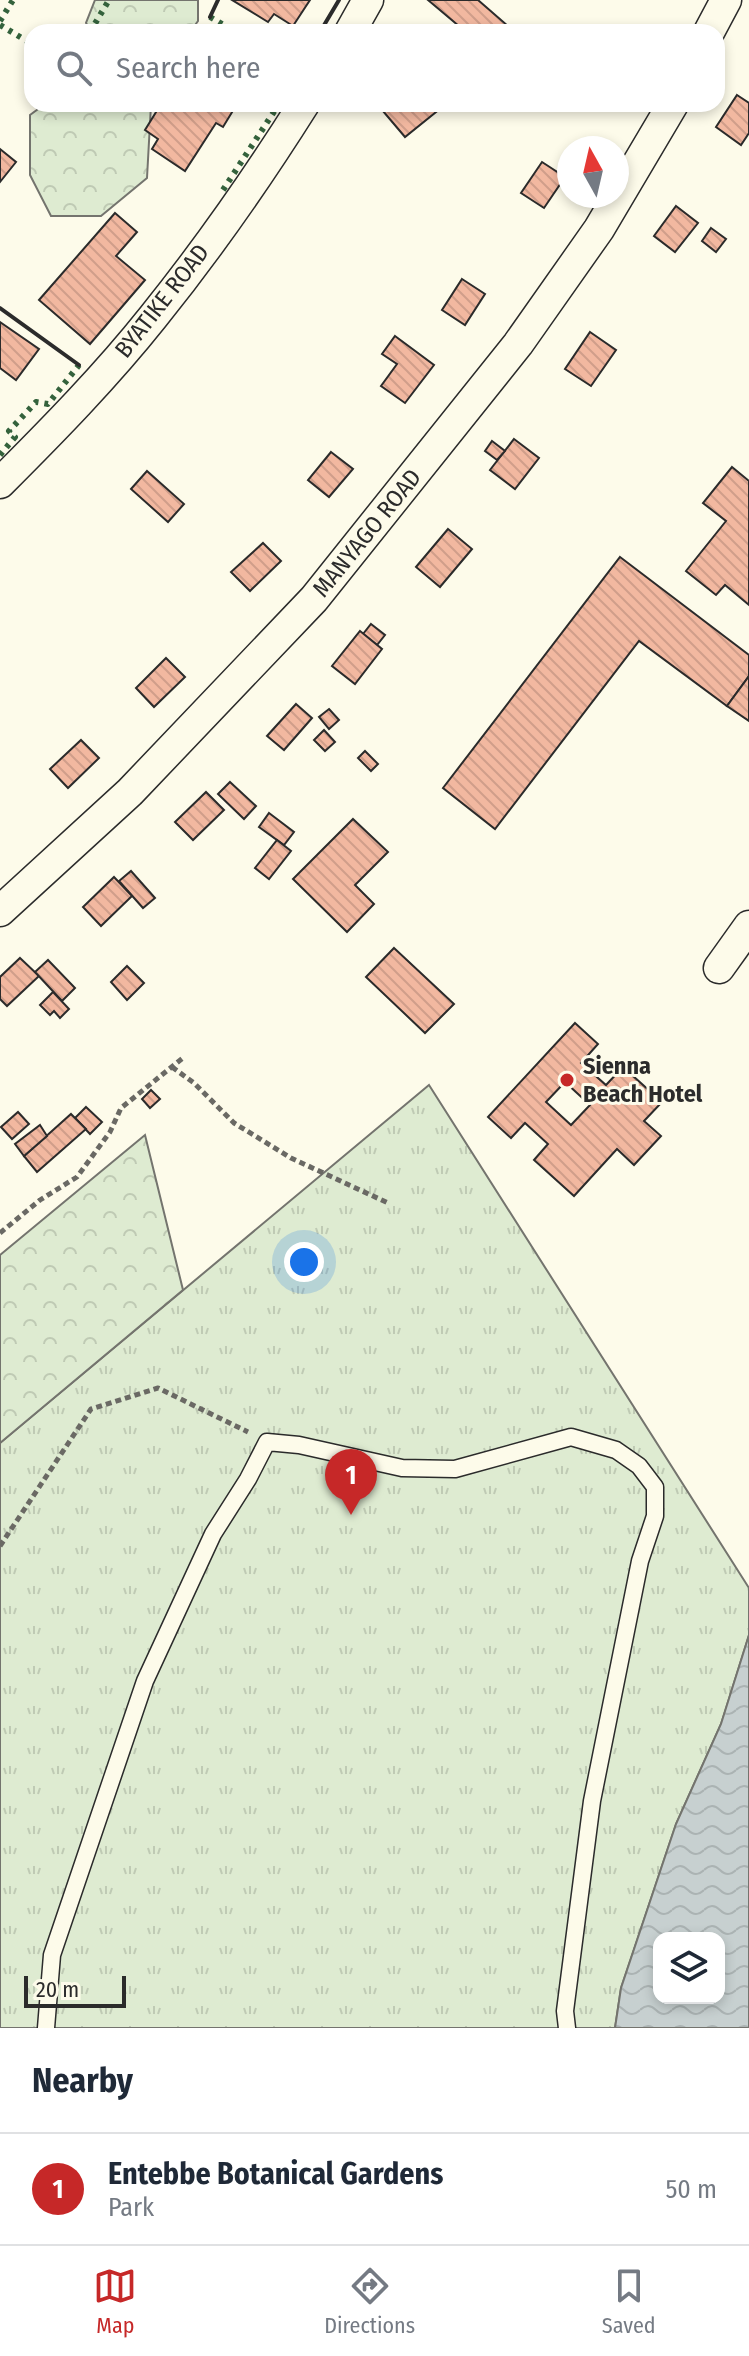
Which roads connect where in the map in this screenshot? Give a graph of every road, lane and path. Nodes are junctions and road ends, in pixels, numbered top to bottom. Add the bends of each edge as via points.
1 (368, 0) edge
2 (726, 0) edge
3 (354, 24) edge
4 (713, 24) edge
5 (299, 112) edge
6 (668, 112) edge
7 (0, 483) edge
8 (0, 911) edge
9 (749, 926) edge
10 (719, 968) dead end
11 (184, 1057) dead end
12 (172, 1067) junction
13 (388, 1203) dead end
14 (0, 1233) edge
15 (267, 1442) junction
16 (0, 1546) edge
17 (46, 2028) edge
18 (567, 2028) edge

1 - 3 street
2 - 4 street
5 - 7 street, BYATIKE ROAD via 152,318
6 - 8 street, MANYAGO ROAD via 599,229 518,344 314,599 130,792
9 - 10 street
11 - 12 path
12 - 13 path via 234,1123 291,1158
12 - 14 path via 121,1108 77,1177
15 - 16 path via 158,1388 91,1409
15 - 17 lane via 213,1534 145,1681 52,1955
15 - 18 lane via 402,1468 455,1469 571,1437 616,1450 639,1466 655,1487 655,1516 640,1561 592,1801

